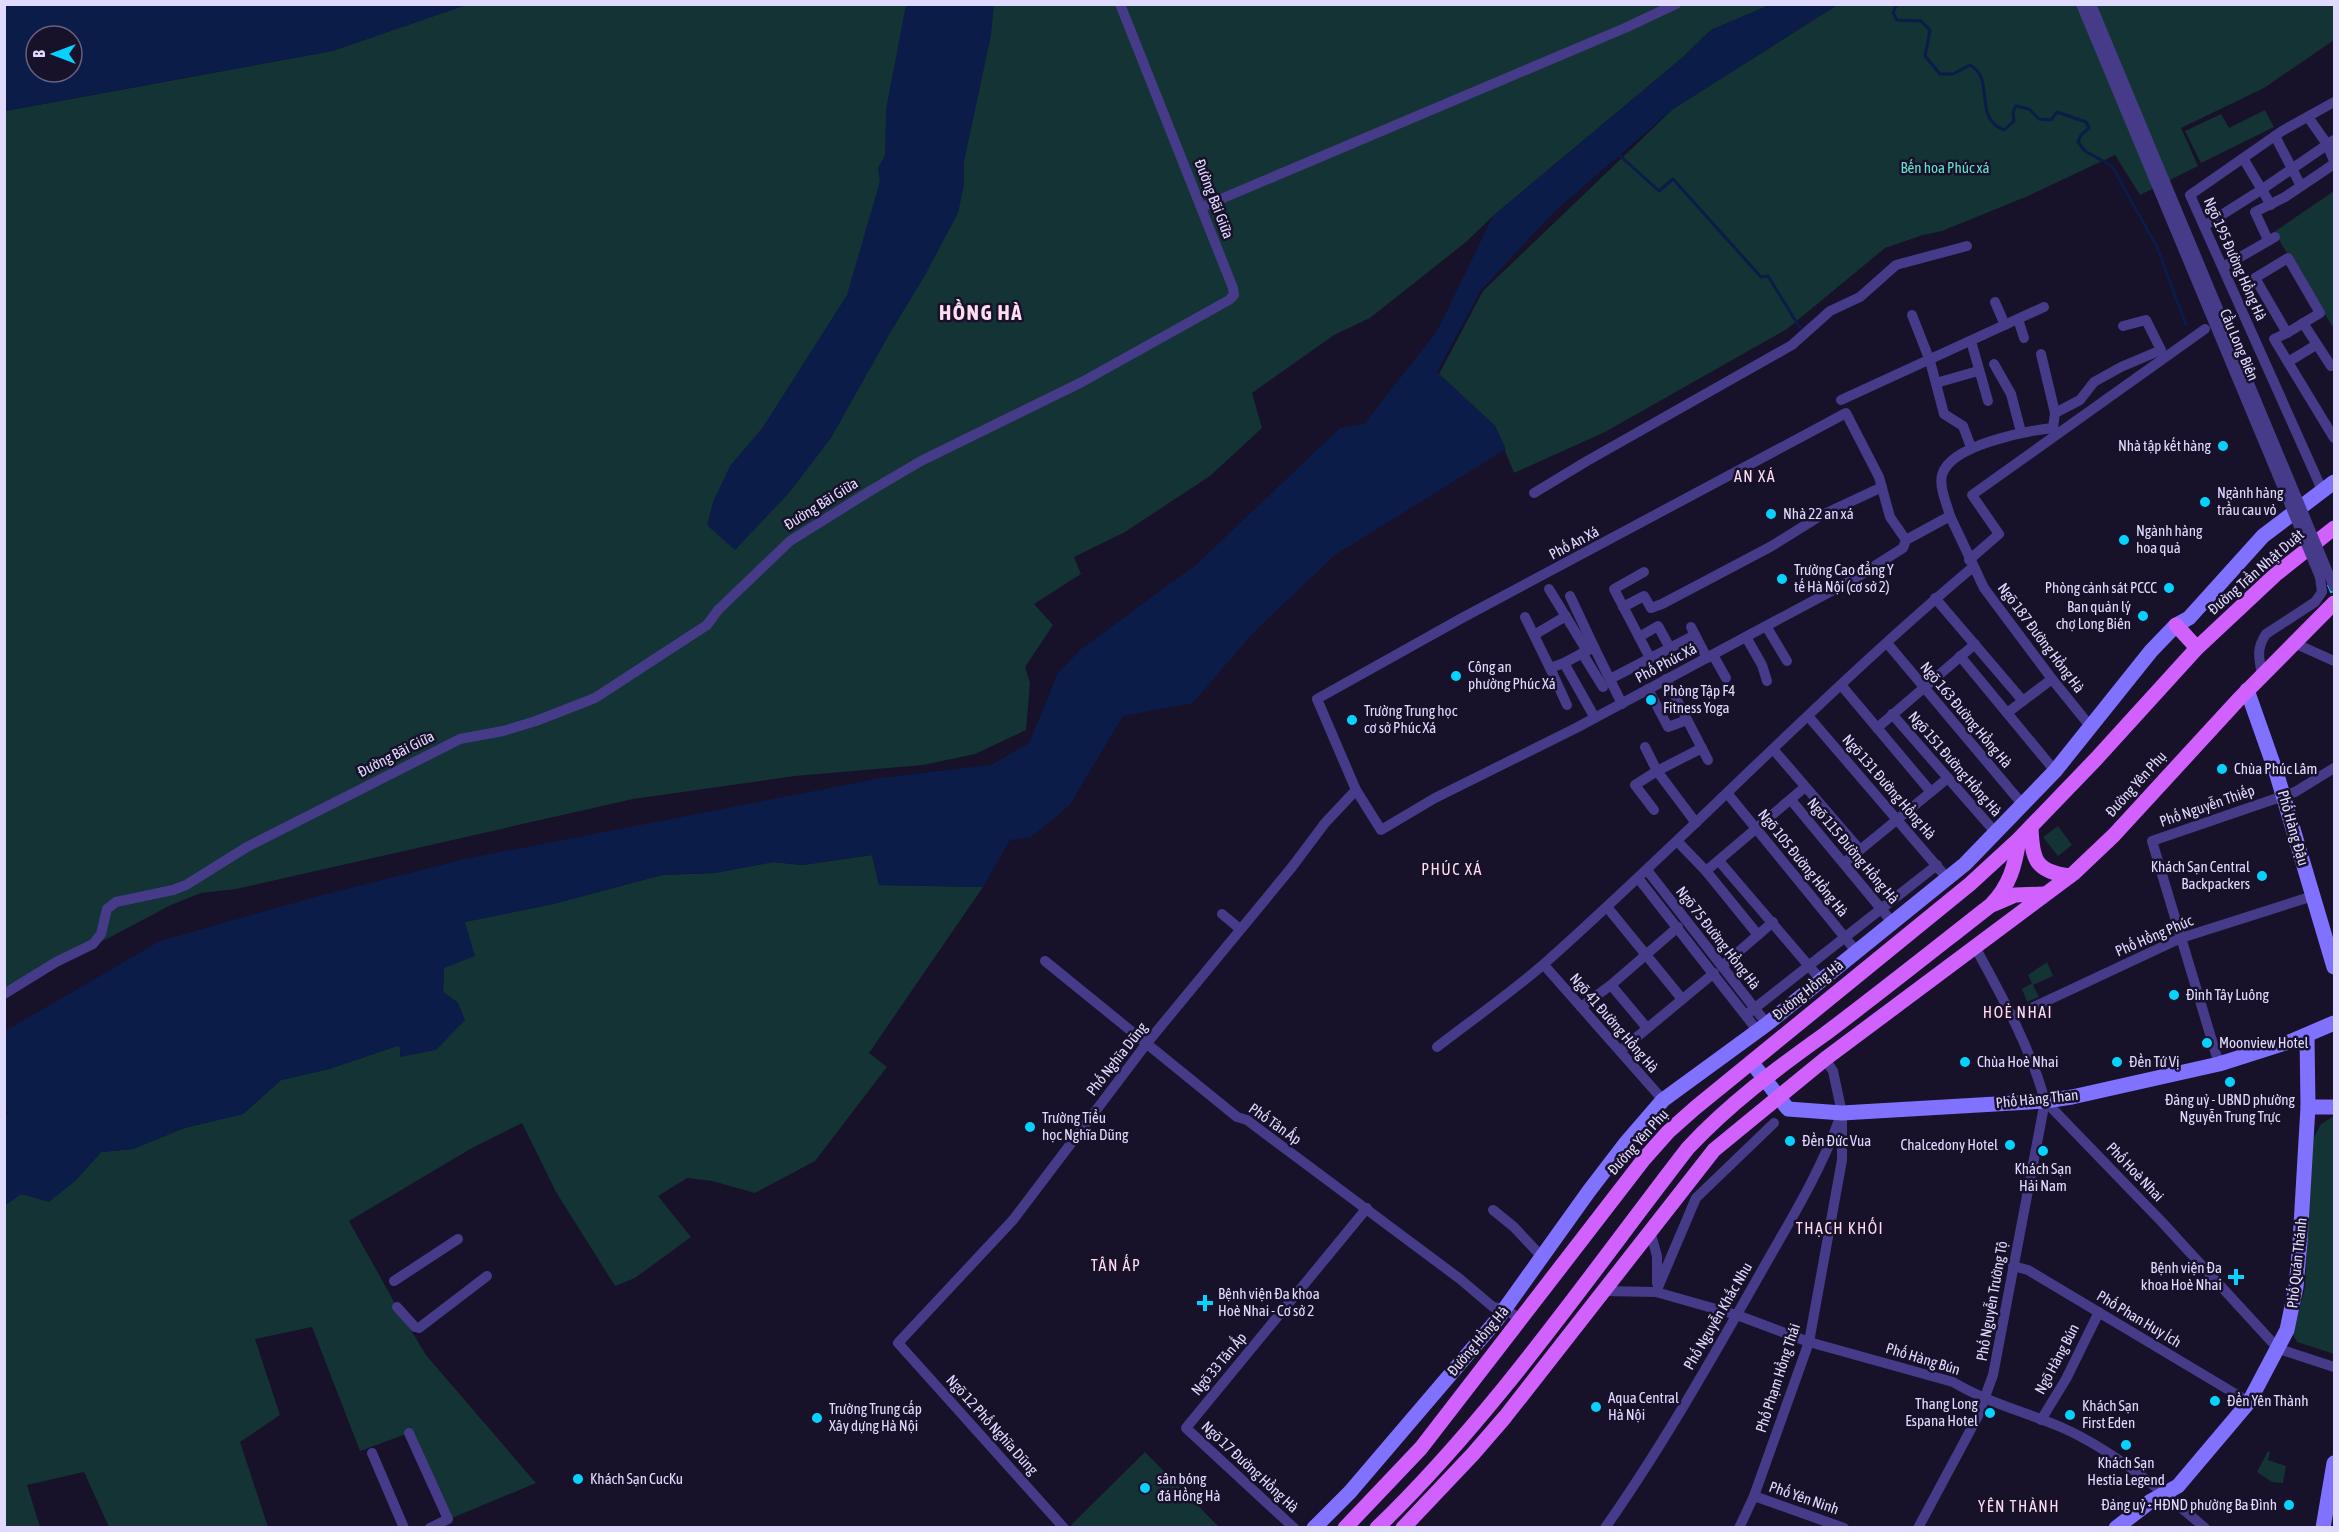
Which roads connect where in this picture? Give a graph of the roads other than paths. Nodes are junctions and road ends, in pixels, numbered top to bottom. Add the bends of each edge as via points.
1 (1120, 4) edge
2 (1676, 4) edge
3 (2081, 4) edge
4 (2091, 4) edge
5 (2334, 104) edge
6 (2308, 117) junction
7 (2275, 136) junction
8 (2331, 142) edge
9 (2243, 158) junction
10 (2334, 163) edge
11 (2292, 169) junction
12 (2301, 186) junction
13 (2261, 190) junction
14 (2271, 205) junction
15 (1202, 207) junction
16 (2204, 226) junction
17 (1967, 246) dead end
18 (2223, 267) junction
19 (1995, 302) dead end
20 (2044, 307) dead end
21 (1911, 315) dead end
22 (2018, 319) junction
23 (2303, 323) junction
24 (2005, 325) junction
25 (2124, 326) dead end
26 (2205, 329) dead end
27 (2287, 333) junction
28 (2024, 338) dead end
29 (1971, 341) junction
30 (2316, 345) junction
31 (2041, 354) dead end
32 (1930, 361) junction
33 (2288, 362) junction
34 (1994, 364) dead end
35 (2331, 366) dead end
36 (1978, 371) junction
37 (1936, 383) junction
38 (1841, 400) dead end
39 (1988, 401) dead end
40 (2055, 414) junction
41 (2021, 432) junction
42 (2334, 438) edge
43 (1971, 447) junction
44 (1882, 487) junction
45 (2329, 487) edge
46 (1534, 493) dead end
47 (1950, 516) junction
48 (2334, 528) edge
49 (1906, 540) junction
50 (1971, 563) junction
51 (1644, 572) dead end
52 (2334, 587) edge
53 (1550, 589) dead end
54 (1570, 596) dead end
55 (1935, 598) junction
56 (2334, 603) edge
57 (1623, 607) junction
58 (1566, 616) junction
59 (1525, 618) dead end
60 (2176, 625) junction
61 (1766, 626) junction
62 (1534, 635) junction
63 (1639, 637) junction
64 (1746, 637) junction
65 (1887, 643) junction
66 (2294, 643) junction
67 (1975, 644) junction
68 (2199, 646) junction
69 (1670, 648) junction
70 (1588, 650) junction
71 (1710, 656) junction
72 (1960, 656) junction
73 (1650, 658) junction
74 (1787, 661) dead end
75 (2334, 661) edge
76 (1564, 663) junction
77 (1550, 668) junction
78 (2262, 675) junction
79 (1726, 678) dead end
80 (1666, 679) junction
81 (2052, 679) junction
82 (1767, 681) dead end
83 (1606, 683) junction
84 (1841, 686) junction
85 (1924, 687) junction
86 (1648, 688) junction
87 (2247, 690) junction
88 (2023, 701) junction
89 (1622, 704) junction
90 (1567, 705) dead end
91 (2007, 713) junction
92 (1892, 714) junction
93 (1808, 716) junction
94 (1595, 718) junction
95 (1688, 720) junction
96 (2090, 726) junction
97 (1877, 728) junction
98 (1645, 747) dead end
99 (1702, 748) junction
100 (1773, 749) junction
101 (1708, 760) dead end
102 (2049, 765) junction
103 (2334, 768) edge
104 (1657, 771) junction
105 (1948, 778) junction
106 (1805, 787) junction
107 (1356, 790) junction
108 (1931, 792) junction
109 (1727, 793) junction
110 (2284, 796) junction
111 (1791, 800) junction
112 (2023, 805) junction
113 (1654, 810) dead end
114 (1897, 819) junction
115 (1696, 823) junction
116 (2031, 827) junction
117 (1757, 830) junction
118 (1996, 833) junction
119 (2019, 839) junction
120 (1677, 841) junction
121 (1860, 850) junction
122 (1719, 861) junction
123 (1844, 863) junction
124 (1937, 865) junction
125 (1647, 870) junction
126 (1706, 871) junction
127 (2070, 876) junction
128 (1638, 878) junction
129 (1947, 878) junction
130 (2044, 894) junction
131 (2313, 896) junction
132 (1991, 905) junction
133 (1607, 907) junction
134 (1881, 909) junction
135 (1222, 914) dead end
136 (1892, 921) junction
137 (1773, 922) junction
138 (1678, 927) junction
139 (1240, 929) junction
140 (1758, 935) junction
141 (1844, 937) junction
142 (2181, 938) junction
143 (1974, 945) junction
144 (1856, 951) junction
145 (1646, 954) junction
146 (1045, 961) dead end
147 (1544, 965) junction
148 (1810, 965) junction
149 (2334, 967) edge
150 (1718, 970) junction
151 (1821, 980) junction
152 (1611, 985) junction
153 (4, 994) edge
154 (1682, 999) junction
155 (1581, 1007) junction
156 (1750, 1012) junction
157 (2012, 1017) junction
158 (2334, 1023) edge
159 (1762, 1027) junction
160 (1647, 1028) junction
161 (2307, 1036) junction
162 (1147, 1043) junction
163 (1437, 1047) dead end
164 (1620, 1051) junction
165 (1825, 1059) junction
166 (1752, 1063) junction
167 (2219, 1064) junction
168 (1763, 1078) junction
169 (1777, 1096) junction
170 (1663, 1100) junction
171 (2045, 1101) junction
172 (2308, 1107) junction
173 (2334, 1107) edge
174 (1842, 1113) junction
175 (1774, 1123) dead end
176 (1826, 1157) junction
177 (1842, 1160) junction
178 (1367, 1208) junction
179 (1493, 1210) dead end
180 (1650, 1231) junction
181 (458, 1239) dead end
182 (1542, 1257) junction
183 (2013, 1266) junction
184 (487, 1276) dead end
185 (394, 1281) dead end
186 (1603, 1291) junction
187 (1656, 1292) junction
188 (396, 1307) dead end
189 (1498, 1312) junction
190 (2098, 1312) junction
191 (1737, 1315) junction
192 (1520, 1319) junction
193 (1510, 1333) junction
194 (1809, 1342) junction
195 (898, 1343) joint
196 (2279, 1349) junction
197 (2334, 1367) edge
198 (1985, 1398) junction
199 (2248, 1402) junction
200 (2041, 1420) junction
201 (1186, 1428) joint
202 (409, 1433) dead end
203 (372, 1453) dead end
204 (2334, 1463) edge
205 (2165, 1494) junction
206 (1754, 1496) junction
207 (404, 1527) edge
208 (430, 1527) edge
209 (1064, 1527) edge
210 (1294, 1527) edge
211 (1314, 1527) edge
212 (1345, 1527) edge
213 (1377, 1527) edge
214 (1403, 1527) edge
215 (1605, 1527) edge
216 (1739, 1527) edge
217 (1840, 1527) edge
218 (1918, 1527) edge
219 (2115, 1527) edge
220 (2205, 1527) edge
221 (2323, 1527) edge

1 - 15 street, Đường Bãi Giữa
2 - 15 street
3 - 78 street, Cầu Long Biên, bridge via 2320,577 2322,592 2315,602 2262,640 2258,651
4 - 52 street, Cầu Long Biên, bridge
5 - 6 street, Ngõ 195 Đường Hồng Hà
6 - 7 street, Ngõ 195 Đường Hồng Hà
6 - 8 street
7 - 9 street, Ngõ 195 Đường Hồng Hà
7 - 11 street
8 - 10 street
8 - 11 street
9 - 13 street
9 - 16 street, Ngõ 195 Đường Hồng Hà via 2190,195
10 - 12 street
11 - 12 street
11 - 13 street
12 - 14 street
13 - 14 street
13 - 16 street
14 - 18 street via 2255,212 2272,238
15 - 153 street, Đường Bãi Giữa via 1233,288 1234,295 1229,300 1082,382 921,461 790,541 706,625 595,698 536,721 460,739 247,847 186,885 110,905 104,914 101,934 93,944
16 - 18 street, Ngõ 195 Đường Hồng Hà
17 - 46 street via 1896,265 1860,297 1830,311 1792,345
18 - 45 street, Ngõ 195 Đường Hồng Hà
19 - 24 street
20 - 22 street
21 - 32 street
22 - 24 street
22 - 28 street
23 - 27 street
23 - 27 street via 2320,314 2288,258 2255,278
23 - 30 street
24 - 29 street
25 - 40 street via 2146,320 2161,350 2094,382 2080,400
26 - 50 street via 1972,495 1999,534
27 - 33 street via 2274,339
29 - 32 street
29 - 36 street
30 - 33 street
30 - 35 street
31 - 40 street
32 - 37 street
32 - 38 street
33 - 42 street
34 - 41 street via 2011,394
36 - 37 street
36 - 39 street
37 - 43 street via 1944,414 1964,426
40 - 41 street via 2053,428
41 - 43 street
43 - 47 street via 1942,474
44 - 49 street via 1890,517
44 - 57 street via 1820,516 1662,604 1651,608 1644,597
44 - 107 street, Phố An Xá via 1846,414 1317,699
45 - 60 street, Đường Hồng Hà via 2263,537 2189,618
47 - 49 street, Phố Phúc Xá
47 - 50 street
48 - 68 main road, Đường Trần Nhật Duật via 2275,575
49 - 61 street, Phố Phúc Xá via 1903,548 1854,579
50 - 55 street
50 - 81 street, Ngõ 187 Đường Hồng Hà via 1984,588
51 - 57 street via 1614,589
53 - 58 street
54 - 70 street
55 - 65 street
55 - 67 street
56 - 66 main road
57 - 63 street
58 - 62 street
58 - 70 street
59 - 62 street
60 - 68 main road
60 - 96 street, Đường Hồng Hà
61 - 64 street, Phố Phúc Xá
61 - 74 street
62 - 77 street
63 - 69 street via 1658,626
63 - 73 street
64 - 71 street, Phố Phúc Xá
64 - 82 street
65 - 84 street
65 - 85 street, Ngõ 163 Đường Hồng Hà
66 - 75 street
66 - 78 main road
67 - 72 street
67 - 88 street
68 - 116 main road, Đường Yên Phụ
69 - 71 street via 1693,631
69 - 73 street
70 - 76 street
70 - 83 street
71 - 79 street
71 - 80 street, Phố Phúc Xá
72 - 85 street
72 - 91 street
73 - 83 street
76 - 77 street
76 - 94 street
77 - 90 street
78 - 87 main road
80 - 86 street, Phố Phúc Xá
80 - 95 street
81 - 88 street
81 - 96 street, Ngõ 187 Đường Hồng Hà
83 - 89 street
84 - 93 street
84 - 97 street
85 - 92 street
85 - 112 street, Ngõ 163 Đường Hồng Hà
86 - 89 street, Phố Phúc Xá
86 - 95 street via 1668,728
87 - 110 street, Phố Hàng Đậu
87 - 127 main road, Đường Yên Phụ via 2114,835
88 - 91 street
89 - 94 street, Phố Phúc Xá
91 - 102 street
92 - 97 street
92 - 105 street, Ngõ 151 Đường Hồng Hà
93 - 100 street
93 - 114 street, Ngõ 131 Đường Hồng Hà
94 - 107 street, Phố Phúc Xá via 1435,798 1381,830
95 - 99 street
96 - 102 street, Đường Hồng Hà
97 - 108 street
98 - 104 street
99 - 101 street
99 - 104 street
100 - 106 street, Ngõ 115 Đường Hồng Hà
100 - 109 street
102 - 112 street, Đường Hồng Hà
103 - 110 street, Phố Nguyễn Thiếp
104 - 113 street via 1635,785
104 - 115 street
105 - 108 street
105 - 118 street, Ngõ 151 Đường Hồng Hà
106 - 111 street
106 - 121 street, Ngõ 115 Đường Hồng Hà
107 - 139 street, Phố Nghĩa Dũng
108 - 114 street
109 - 115 street
109 - 117 street, Ngõ 105 Đường Hồng Hà
110 - 131 street, Phố Hàng Đậu
110 - 142 street, Phố Nguyễn Thiếp via 2152,841
111 - 117 street
111 - 123 street, Ngõ 115 Đường Hồng Hà
112 - 118 street, Đường Hồng Hà
114 - 121 street
114 - 124 street, Ngõ 131 Đường Hồng Hà
115 - 120 street
116 - 119 main road, Đường Yên Phụ
116 - 127 main road via 2033,854 2040,866 2051,873
117 - 122 street
117 - 141 street, Ngõ 105 Đường Hồng Hà
118 - 129 street, Đường Hồng Hà
119 - 132 main road via 2012,874
119 - 166 main road, Đường Yên Phụ
120 - 125 street
120 - 126 street
121 - 123 street
122 - 126 street
122 - 137 street
123 - 134 street, Ngõ 115 Đường Hồng Hà
124 - 129 street, Ngõ 131 Đường Hồng Hà
124 - 134 street, Đường Hồng Hà
125 - 128 street
125 - 150 street, Ngõ 75 Đường Hồng Hà
126 - 140 street
127 - 130 main road, Đường Yên Phụ
128 - 133 street
128 - 138 street, Ngõ 75 Đường Hồng Hà
129 - 136 street, Đường Hồng Hà
130 - 132 main road via 2015,895
130 - 143 main road, Đường Yên Phụ
131 - 142 street, Phố Hồng Phúc
131 - 149 street, Phố Hàng Đậu
132 - 168 main road
133 - 145 street
133 - 147 street
134 - 136 street, Ngõ 115 Đường Hồng Hà
134 - 141 street, Đường Hồng Hà
135 - 139 street
136 - 144 street, Đường Hồng Hà
137 - 140 street
137 - 148 street
138 - 145 street
138 - 150 street, Ngõ 75 Đường Hồng Hà
139 - 162 street, Phố Nghĩa Dũng
140 - 150 street
141 - 144 street, Ngõ 105 Đường Hồng Hà
141 - 148 street, Đường Hồng Hà
142 - 157 street, Phố Hồng Phúc
142 - 167 street
143 - 157 street, Phố Hoè Nhai
143 - 165 main road, Đường Yên Phụ
144 - 151 street, Đường Hồng Hà
145 - 152 street
145 - 154 street
146 - 162 street, Phố Tân Ấp
147 - 155 street, Ngõ 41 Đường Hồng Hà
147 - 163 street
148 - 151 street
148 - 156 street, Đường Hồng Hà
150 - 154 street
150 - 156 street, Ngõ 75 Đường Hồng Hà
151 - 159 street, Đường Hồng Hà
152 - 155 street
152 - 160 street
154 - 160 street
155 - 164 street, Ngõ 41 Đường Hồng Hà
156 - 159 street, Ngõ 75 Đường Hồng Hà
157 - 171 street, Phố Hoè Nhai
158 - 161 street, Phố Hàng Than
159 - 170 street, Đường Hồng Hà
160 - 164 street
161 - 167 street, Phố Hàng Than
161 - 172 street, Phố Quán Thánh
162 - 178 street, Phố Tân Ấp via 1237,1117 1247,1120
162 - 195 street, Phố Nghĩa Dũng via 1013,1220
164 - 170 street, Ngõ 41 Đường Hồng Hà
165 - 169 main road, Đường Yên Phụ
165 - 174 street, Phố Phạm Hồng Thái via 1833,1071
166 - 168 street, Phố Hàng Than
166 - 192 main road, Đường Yên Phụ via 1668,1132
167 - 171 street, Phố Hàng Than
168 - 169 street, Phố Hàng Than
168 - 213 main road via 1707,1126 1688,1148 1480,1417 1443,1461
169 - 174 street, Phố Hàng Than via 1788,1109
169 - 180 main road, Đường Yên Phụ via 1714,1150
170 - 182 street, Đường Hồng Hà via 1625,1144
171 - 174 street, Phố Hàng Than
171 - 183 street, Phố Nguyễn Trường Tộ
171 - 196 street, Phố Hoè Nhai
172 - 173 street
172 - 196 street, Phố Quán Thánh via 2296,1287
174 - 176 street, Phố Nguyễn Khắc Nhu
174 - 177 street, Phố Phạm Hồng Thái
175 - 187 street via 1696,1198
176 - 177 street via 1835,1154
176 - 191 street, Phố Nguyễn Khắc Nhu
177 - 194 street, Phố Phạm Hồng Thái
178 - 189 street, Phố Tân Ấp
178 - 201 street, Ngõ 33 Tân Ấp
179 - 182 street
180 - 186 main road, Đường Yên Phụ
180 - 187 street via 1658,1264
181 - 185 street
182 - 189 street, Đường Hồng Hà
183 - 190 street, Phố Phan Huy Ích via 2028,1270
183 - 198 street, Phố Nguyễn Trường Tộ via 1994,1375
184 - 188 street via 419,1328
186 - 187 street, Phố Hàng Bún
186 - 214 main road, Đường Yên Phụ via 1505,1417
187 - 191 street, Phố Hàng Bún
189 - 192 street, Phố Tân Ấp
189 - 193 street, Phố Tân Ấp
189 - 211 street, Đường Hồng Hà via 1350,1492
190 - 199 street, Phố Phan Huy Ích
190 - 200 street, Ngõ Hàng Bún
191 - 194 street, Phố Hàng Bún
191 - 215 street, Phố Nguyễn Khắc Nhu
192 - 193 main road, Đường Yên Phụ
193 - 212 main road, Đường Yên Phụ via 1414,1456
194 - 198 street, Phố Hàng Bún via 1953,1382
194 - 206 street, Phố Phạm Hồng Thái
195 - 209 street, Ngõ 12 Phố Nghĩa Dũng
196 - 197 street, Phố Hoè Nhai
196 - 199 street, Phố Quán Thánh
198 - 200 street, Phố Hàng Bún
198 - 218 street, Phố Nguyễn Trường Tộ
199 - 205 street, Phố Quán Thánh via 2178,1486
200 - 205 street, Phố Hàng Bún via 2102,1449
201 - 210 street, Ngõ 17 Đường Hồng Hà
202 - 208 street via 448,1519
203 - 207 street
204 - 221 street
205 - 219 street, Phố Quán Thánh
205 - 220 street, Phố Hàng Bún
206 - 216 street, Phố Phạm Hồng Thái
206 - 217 street, Phố Yên Ninh

